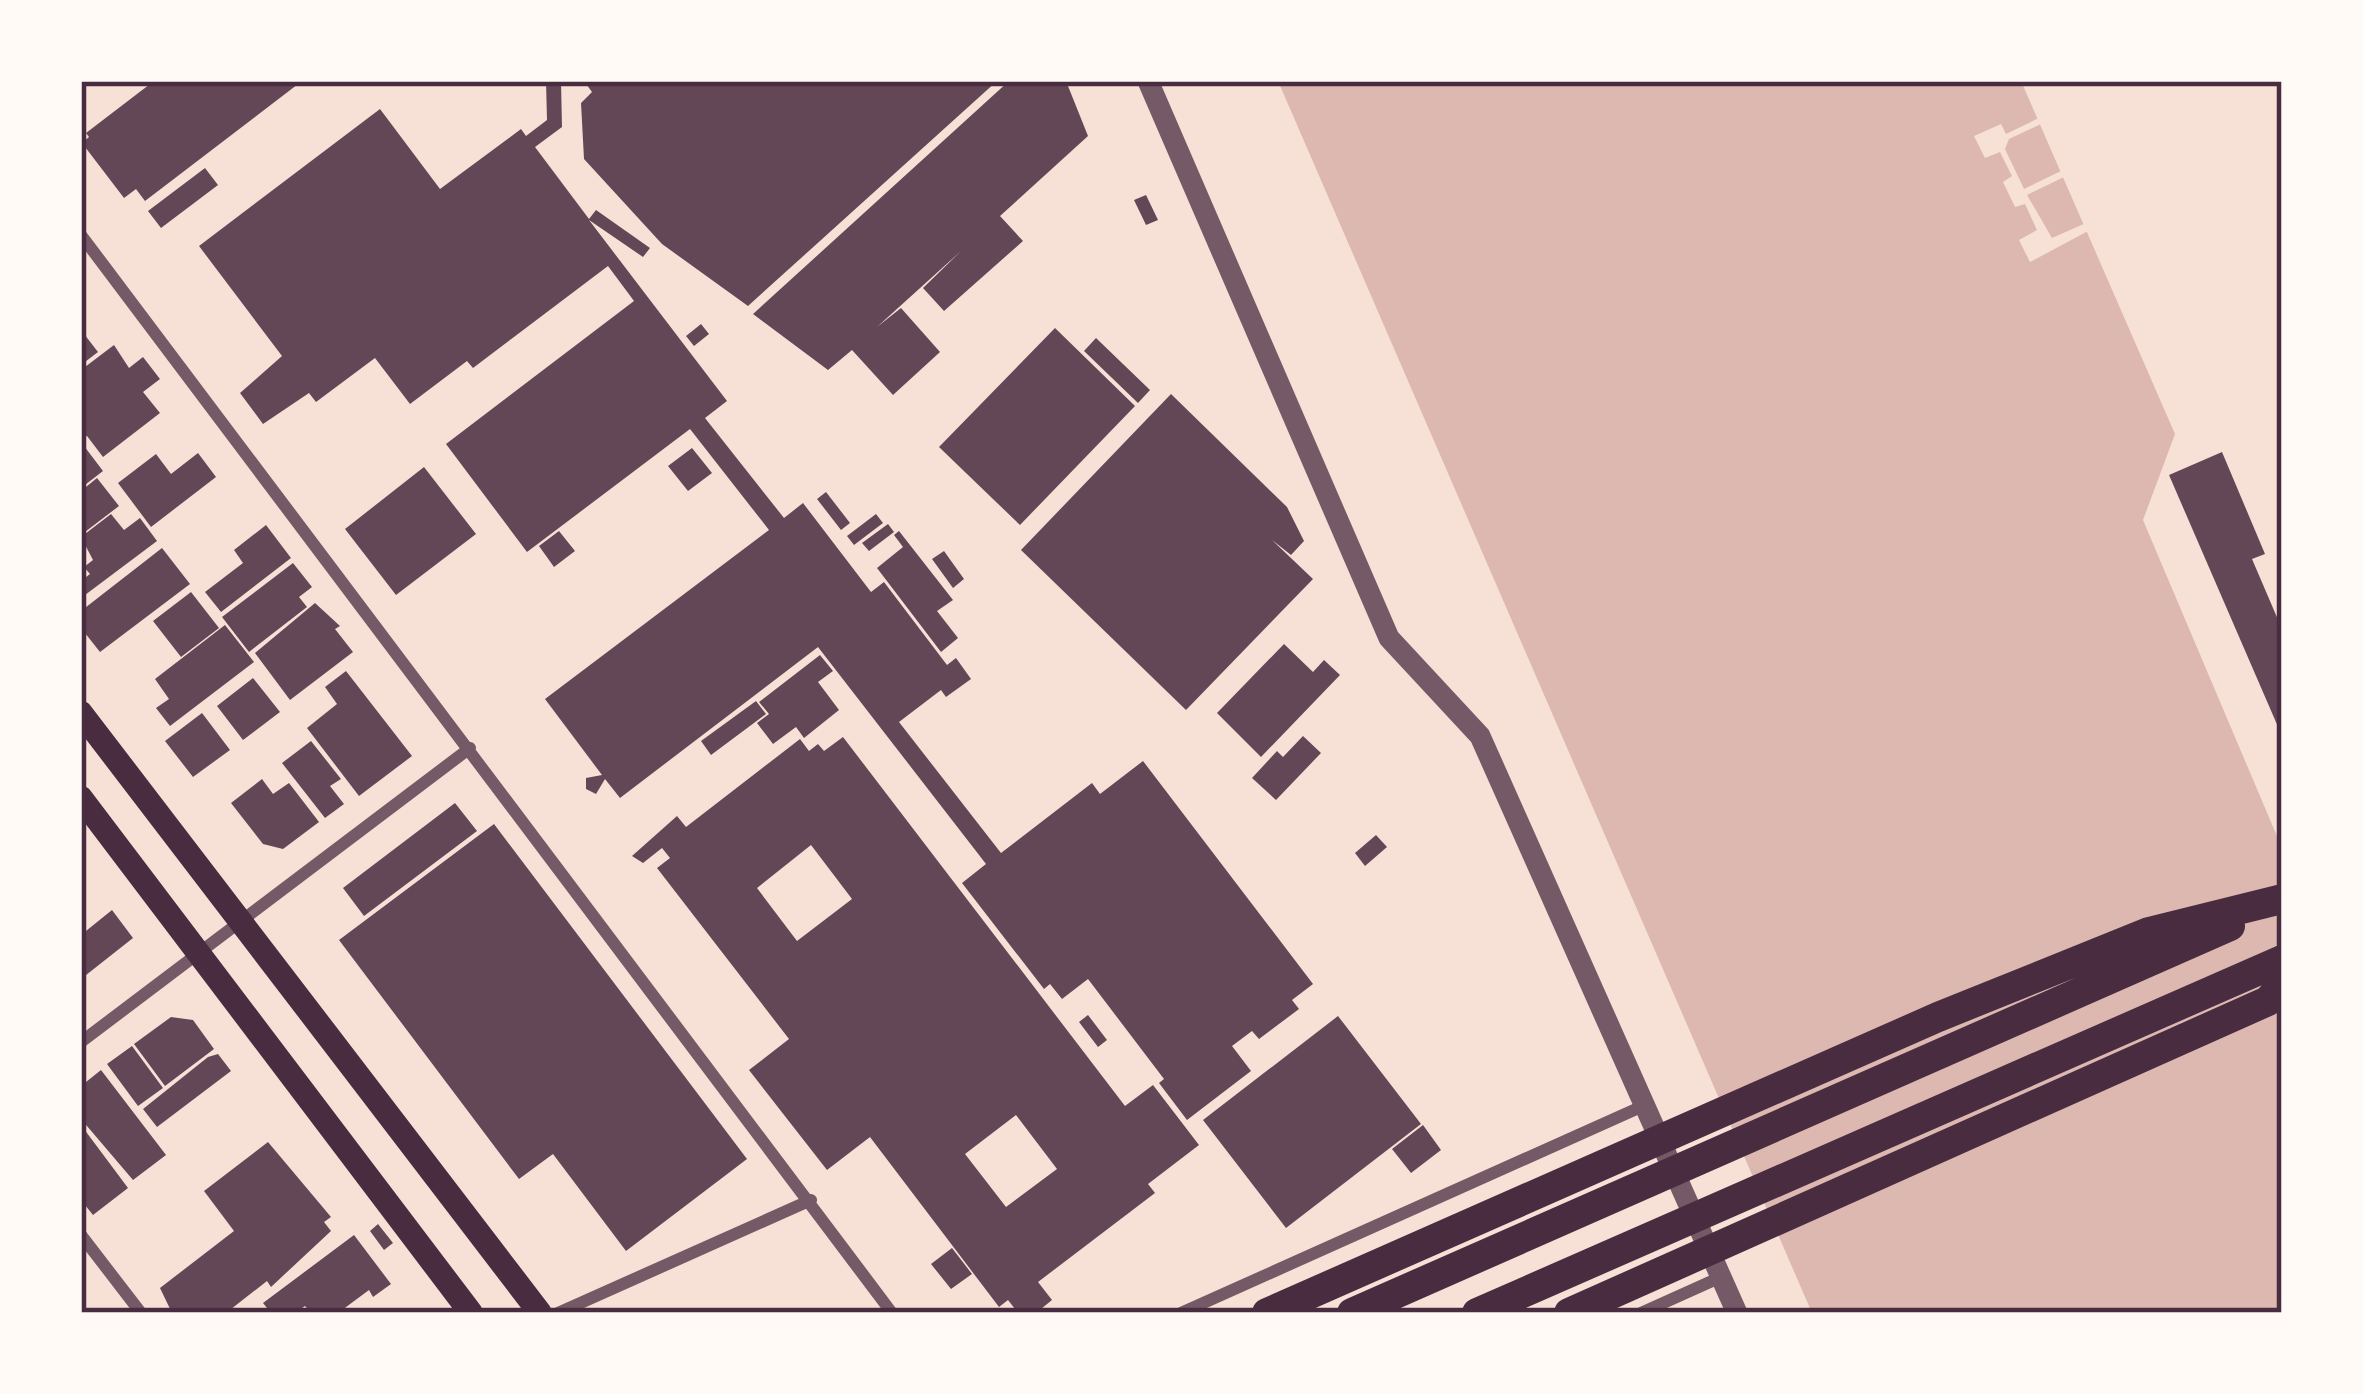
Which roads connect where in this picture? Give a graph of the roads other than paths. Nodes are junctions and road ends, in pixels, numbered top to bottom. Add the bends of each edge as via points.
1 (1148, 81) edge
2 (81, 235) edge
3 (81, 713) edge
4 (470, 748) junction
5 (81, 798) edge
6 (2282, 901) edge
7 (239, 923) junction
8 (198, 953) junction
9 (2282, 960) edge
10 (2282, 985) edge
11 (81, 1042) edge
12 (1642, 1106) junction
13 (812, 1200) junction
14 (81, 1235) edge
15 (1721, 1277) junction
16 (141, 1313) edge
17 (471, 1313) edge
18 (540, 1313) edge
19 (558, 1313) edge
20 (892, 1313) edge
21 (1181, 1313) edge
22 (1267, 1313) edge
23 (1352, 1313) edge
24 (1478, 1313) edge
25 (1569, 1313) edge
26 (1641, 1313) edge
27 (1738, 1313) edge

1 - 12 street via 1389,638 1480,736
2 - 4 street
3 - 7 main road
4 - 7 street
4 - 13 street
5 - 8 main road
6 - 22 main road via 2107,949
6 - 23 main road
7 - 8 street
7 - 18 main road
8 - 11 street
8 - 17 main road
9 - 24 main road
10 - 25 main road via 2268,1001
12 - 15 street
12 - 21 street
13 - 19 street
13 - 20 street
14 - 16 street
15 - 26 street
15 - 27 street

